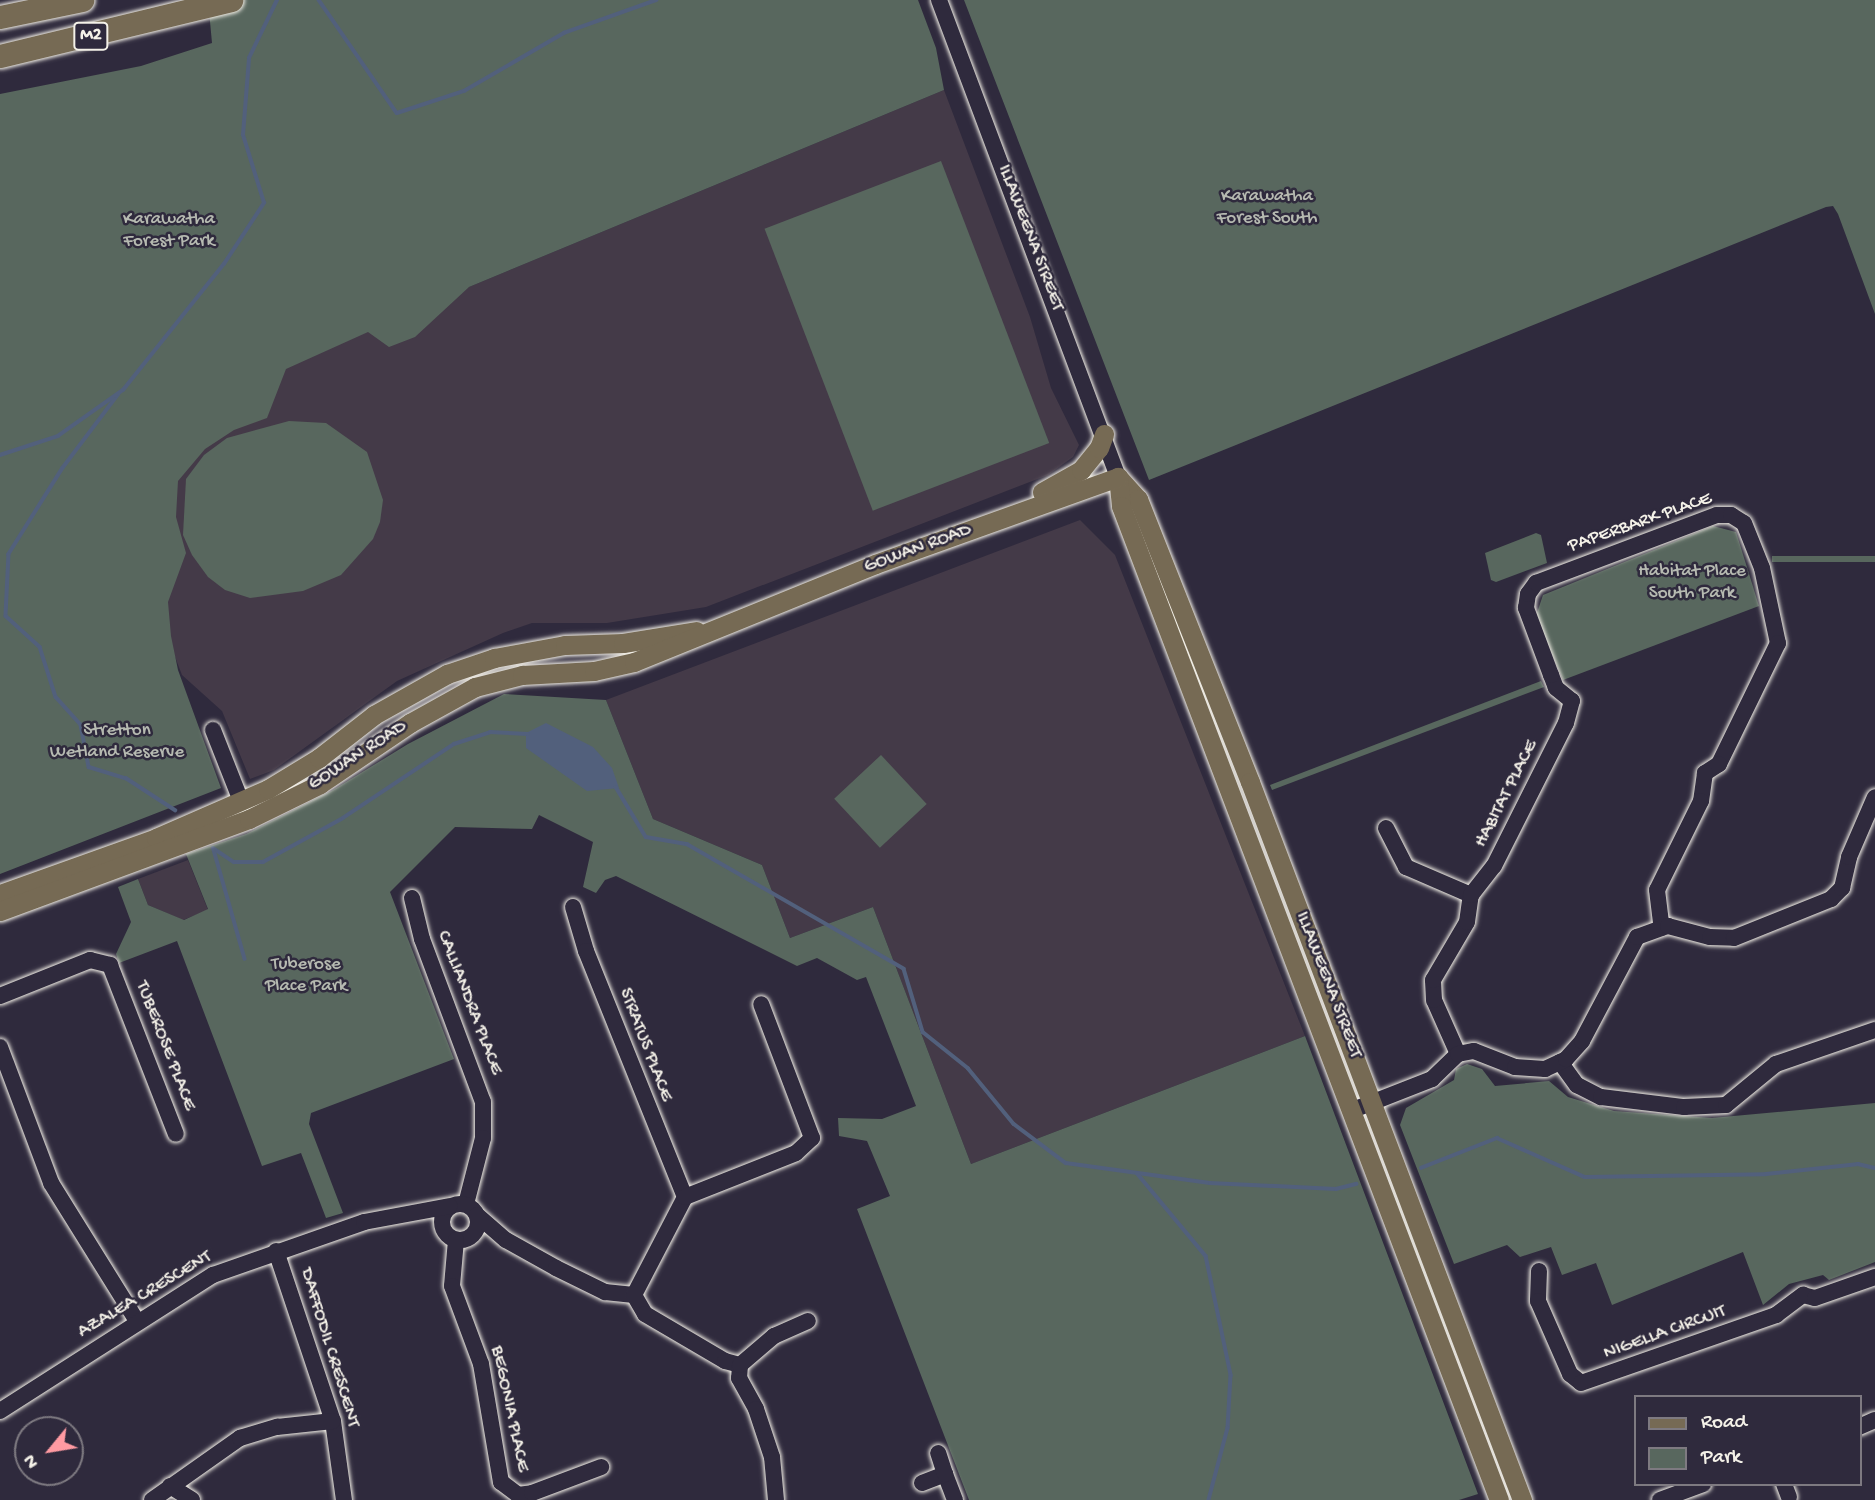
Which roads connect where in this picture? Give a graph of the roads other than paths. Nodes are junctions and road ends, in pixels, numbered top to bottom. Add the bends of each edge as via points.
1 (82, 0) edge
2 (231, 0) edge
3 (939, 0) edge
4 (0, 18) edge
5 (0, 56) edge
6 (1104, 433) junction
7 (1118, 477) junction
8 (997, 520) junction
9 (721, 626) junction
10 (1572, 701) joint
11 (213, 730) dead end
12 (1250, 782) junction
13 (1230, 790) junction
14 (1875, 797) edge
15 (241, 801) junction
16 (1387, 828) dead end
17 (0, 894) edge
18 (1471, 895) junction
19 (412, 898) dead end
20 (573, 907) dead end
21 (0, 911) edge
22 (1662, 928) junction
23 (1330, 992) junction
24 (0, 996) edge
25 (761, 1004) dead end
26 (1315, 1010) junction
27 (1875, 1030) edge
28 (0, 1047) edge
29 (1458, 1054) junction
30 (1560, 1062) junction
31 (1372, 1101) junction
32 (1353, 1110) junction
33 (176, 1134) dead end
34 (685, 1197) junction
35 (464, 1209) junction
36 (404, 1216) junction
37 (457, 1235) junction
38 (506, 1240) junction
39 (276, 1251) junction
40 (1539, 1271) dead end
41 (1875, 1277) edge
42 (634, 1295) junction
43 (137, 1321) junction
44 (808, 1321) dead end
45 (740, 1365) junction
46 (0, 1411) edge
47 (333, 1421) junction
48 (938, 1453) dead end
49 (601, 1468) dead end
50 (945, 1474) junction
51 (922, 1483) dead end
52 (1698, 1486) edge
53 (174, 1493) edge
54 (152, 1500) edge
55 (192, 1500) edge
56 (344, 1500) edge
57 (776, 1500) edge
58 (955, 1500) edge
59 (1499, 1500) edge
60 (1522, 1500) edge
61 (1660, 1500) edge

1 - 4 highway, M2
2 - 5 highway, M2
3 - 6 street, ILLAWEENA STREET
6 - 7 street, ILLAWEENA STREET
6 - 8 main road via 1095,454 1072,478
7 - 8 main road, GOWAN ROAD
7 - 12 main road, ILLAWEENA STREET via 1138,499
7 - 13 main road, ILLAWEENA STREET via 1121,506
8 - 9 main road, GOWAN ROAD
9 - 15 main road, GOWAN ROAD via 623,643 565,645 494,658 447,674 374,715 285,780
9 - 21 main road, GOWAN ROAD via 634,662 594,671 522,675 475,687 410,723 320,784 248,819
10 - 18 street, HABITAT PLACE via 1566,723 1494,866
10 - 22 street, PAPERBARK PLACE via 1556,688 1526,608 1536,583 1717,515 1731,515 1744,523 1762,568 1778,643 1719,764 1705,773 1701,802 1657,890
11 - 15 street
12 - 13 main road
12 - 23 main road, ILLAWEENA STREET
13 - 26 main road, ILLAWEENA STREET
14 - 22 street via 1849,857 1842,888 1831,899 1734,938
15 - 17 main road, GOWAN ROAD via 156,838
16 - 18 street via 1406,867
18 - 29 street, HABITAT PLACE via 1466,922 1433,980 1434,1000
19 - 35 street, CALLIANDRA PLACE via 422,939 483,1102 482,1138
20 - 34 street, STRATUS PLACE via 586,951
22 - 30 street via 1637,937 1582,1041
23 - 26 main road
23 - 31 main road, ILLAWEENA STREET
24 - 33 street, TUBEROSE PLACE via 90,960 110,965
25 - 34 street via 812,1138 796,1153
26 - 32 main road, ILLAWEENA STREET
27 - 30 street via 1776,1064 1726,1105 1684,1107 1601,1097 1577,1085
28 - 43 street via 51,1183
29 - 30 street via 1474,1051 1525,1068 1545,1069
29 - 31 street via 1432,1079
31 - 32 street
31 - 60 main road, ILLAWEENA STREET
32 - 59 main road, ILLAWEENA STREET
34 - 42 street
35 - 36 street, AZALEA CRESCENT
35 - 37 street
35 - 37 street via 442,1219
35 - 38 street, AZALEA CRESCENT
36 - 37 street, AZALEA CRESCENT
36 - 39 street, AZALEA CRESCENT via 365,1222
37 - 38 street, AZALEA CRESCENT
37 - 49 street, BEGONIA PLACE via 452,1286 481,1364 501,1482 518,1495
38 - 42 street, AZALEA CRESCENT via 605,1292
39 - 43 street, AZALEA CRESCENT via 213,1275
39 - 47 street, DAFFODIL CRESCENT
40 - 41 street, NIGELLA CIRCUIT via 1538,1301 1570,1374 1581,1383 1776,1315 1803,1295 1815,1298
42 - 45 street via 645,1314
43 - 46 street, AZALEA CRESCENT
44 - 45 street via 774,1336
45 - 57 street via 739,1378 756,1409 772,1457
47 - 53 street via 277,1427 240,1438
47 - 56 street, DAFFODIL CRESCENT
48 - 50 street
50 - 51 street
50 - 58 street
52 - 61 street
53 - 54 street
53 - 55 street

